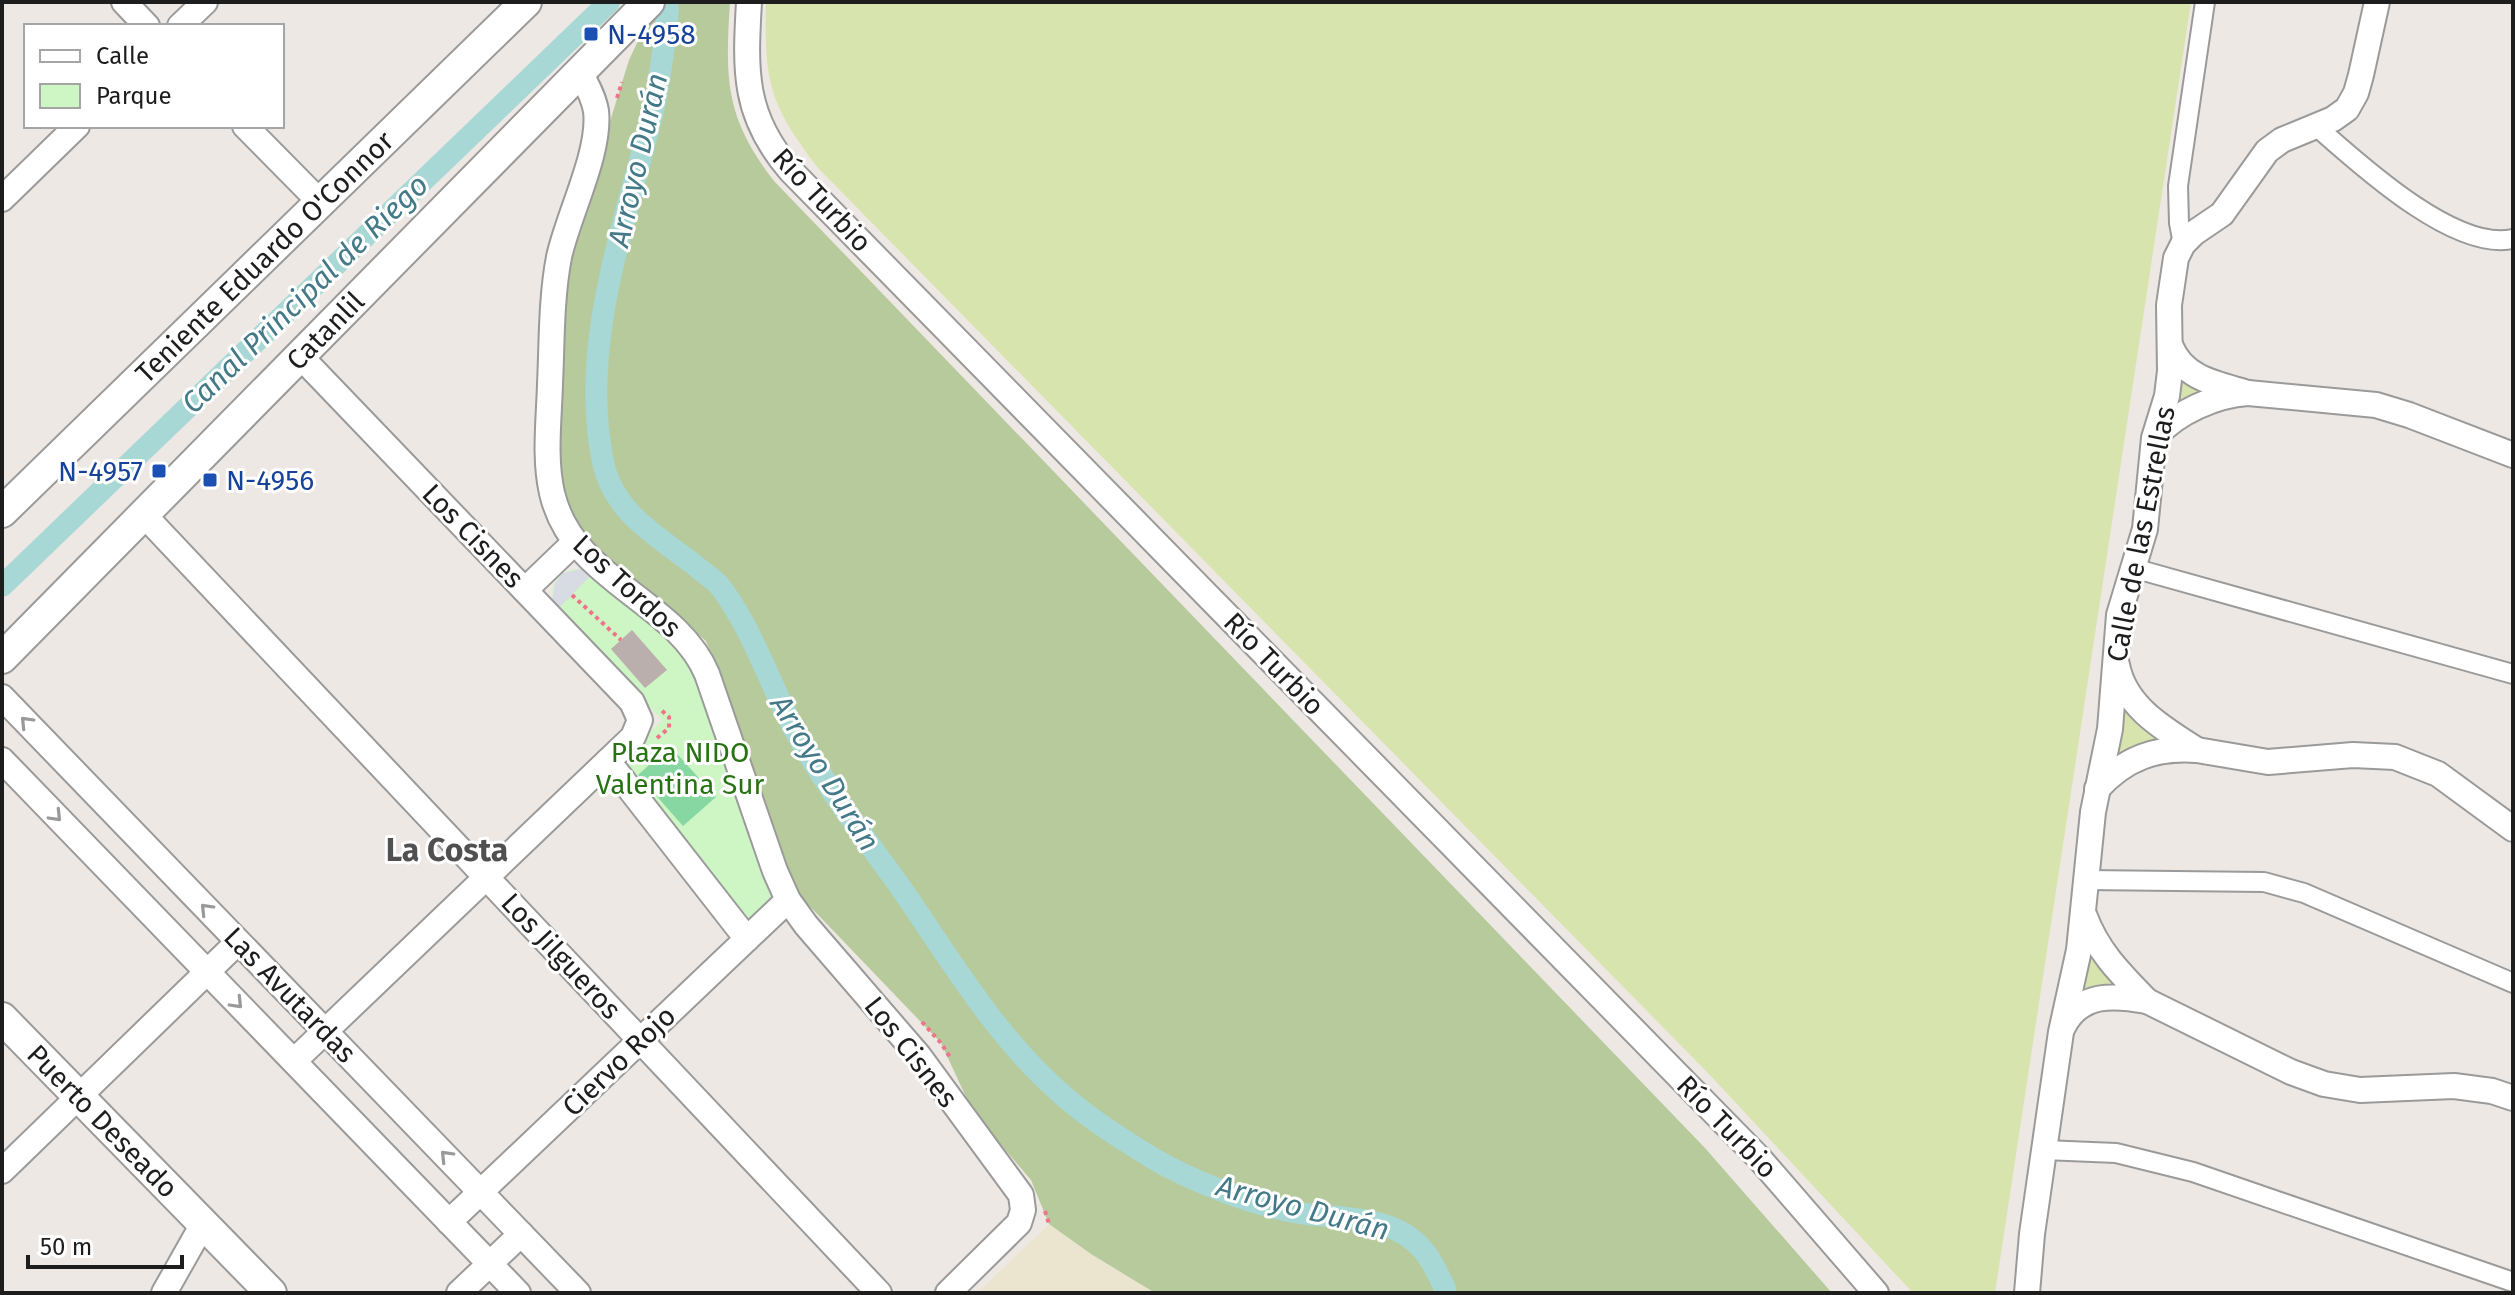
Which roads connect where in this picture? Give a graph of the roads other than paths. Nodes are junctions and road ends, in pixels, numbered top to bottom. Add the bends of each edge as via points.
1 (124, 2) edge
2 (205, 2) edge
3 (526, 2) edge
4 (649, 2) edge
5 (749, 2) edge
6 (2205, 2) edge
7 (2377, 2) edge
8 (145, 24) edge
9 (182, 24) edge
10 (580, 72) junction
11 (2316, 126) junction
12 (75, 128) edge
13 (247, 128) edge
14 (2, 199) edge
15 (320, 202) junction
16 (2513, 239) edge
17 (2183, 244) junction
18 (2171, 347) junction
19 (300, 356) junction
20 (2248, 393) junction
21 (2154, 438) junction
22 (2513, 455) edge
23 (2, 512) edge
24 (144, 515) junction
25 (575, 542) junction
26 (2133, 568) junction
27 (525, 590) junction
28 (2115, 654) junction
29 (2, 658) edge
30 (2513, 674) edge
31 (2, 697) edge
32 (2197, 750) junction
33 (2, 760) edge
34 (608, 761) junction
35 (2097, 789) junction
36 (2513, 829) edge
37 (486, 877) junction
38 (2086, 880) junction
39 (788, 900) junction
40 (2083, 913) junction
41 (747, 939) junction
42 (238, 942) junction
43 (207, 972) junction
44 (2513, 983) edge
45 (2147, 1001) junction
46 (2, 1018) edge
47 (325, 1031) junction
48 (2061, 1032) junction
49 (640, 1040) junction
50 (294, 1061) junction
51 (79, 1097) junction
52 (2513, 1098) edge
53 (2044, 1150) junction
54 (2, 1171) edge
55 (481, 1192) junction
56 (449, 1222) junction
57 (203, 1224) junction
58 (521, 1234) junction
59 (490, 1264) junction
60 (2513, 1282) edge
61 (2028, 1288) edge
62 (164, 1293) edge
63 (271, 1293) edge
64 (459, 1293) edge
65 (518, 1293) edge
66 (578, 1293) edge
67 (879, 1293) edge
68 (948, 1293) edge
69 (1876, 1293) edge

1 - 8 street
2 - 9 street
3 - 15 street, Teniente Eduardo O'Connor
4 - 10 street, Catanlil
5 - 69 street, Río Turbio via 749,92 762,133 791,171 1759,1158
6 - 17 street via 2178,186
7 - 11 street via 2356,93 2347,109
10 - 19 street, Catanlil
10 - 25 street, Los Tordos via 596,121 557,270 547,460 552,495
11 - 16 street via 2362,168 2421,209 2479,238
11 - 17 street via 2267,151 2222,214
12 - 14 street
13 - 15 street
15 - 23 street, Teniente Eduardo O'Connor
17 - 18 street, Calle de las Estrellas via 2171,281
18 - 20 street via 2195,375
18 - 21 street, Calle de las Estrellas via 2167,396
19 - 24 street, Catanlil
19 - 27 street, Los Cisnes
20 - 21 street via 2226,396 2171,420
20 - 22 street via 2376,405
21 - 26 street, Calle de las Estrellas via 2147,519
24 - 29 street, Catanlil
24 - 37 street, Los Jilgueros
25 - 27 street
25 - 39 street, Los Tordos via 701,660
26 - 28 street, Calle de las Estrellas via 2119,615
26 - 30 street
27 - 34 street, Los Cisnes via 632,702 649,713
28 - 32 street via 2123,684 2140,709
28 - 35 street, Calle de las Estrellas via 2110,729
42 -> 31 street, Las Avutardas
32 - 35 street via 2146,753 2120,767
32 - 36 street via 2268,762 2395,757 2438,774
33 -> 43 street, Las Avutardas
34 - 37 street
34 - 41 street
35 - 38 street, Calle de las Estrellas
37 - 47 street
37 - 49 street, Los Jilgueros
38 - 40 street, Calle de las Estrellas
38 - 44 street via 2283,886
39 - 41 street, Ciervo Rojo
39 - 68 street, Los Cisnes via 919,1056 1032,1205
40 - 45 street via 2106,958
40 - 48 street, Calle de las Estrellas
41 - 49 street, Ciervo Rojo
42 - 43 street
42 - 47 street, Las Avutardas
43 -> 50 street, Las Avutardas
43 - 51 street
45 - 48 street via 2096,998 2072,1011
45 - 52 street via 2324,1084 2360,1090 2454,1086
46 - 51 street, Puerto Deseado
47 - 50 street
55 -> 47 street, Las Avutardas
48 - 53 street, Calle de las Estrellas
49 - 55 street, Ciervo Rojo
49 - 67 street, Los Jilgueros
50 - 56 street, Las Avutardas
51 - 54 street
51 - 57 street, Puerto Deseado
53 - 60 street via 2116,1153 2193,1172
53 - 61 street, Calle de las Estrellas
55 - 56 street, Ciervo Rojo
55 - 58 street, Las Avutardas
56 - 59 street, Las Avutardas
57 - 62 street
57 - 63 street, Puerto Deseado
58 - 59 street
58 - 66 street, Las Avutardas
59 - 64 street
59 - 65 street, Las Avutardas

